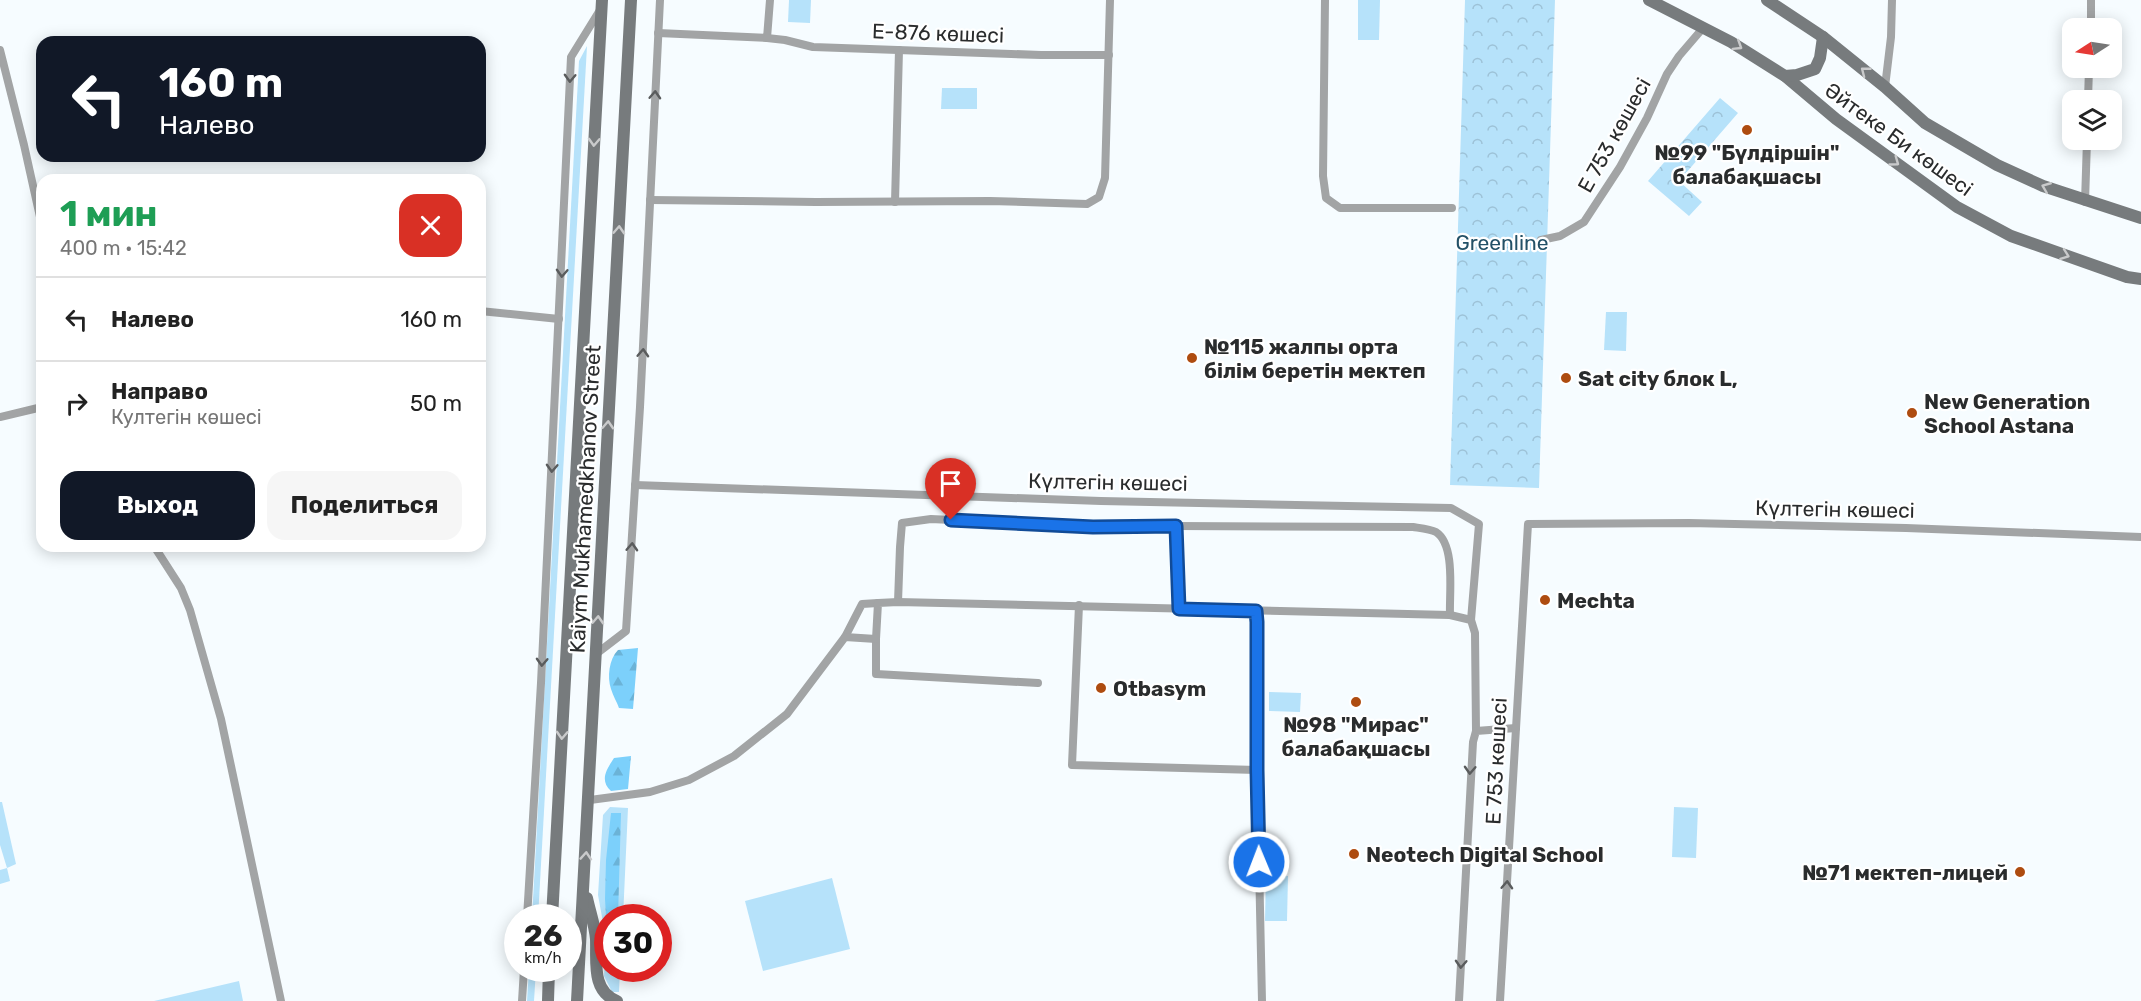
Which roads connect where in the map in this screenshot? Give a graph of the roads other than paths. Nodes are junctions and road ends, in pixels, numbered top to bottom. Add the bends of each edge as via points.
1 (631, 0) edge
2 (660, 0) edge
3 (770, 0) edge
4 (1110, 0) edge
5 (1325, 0) edge
6 (1649, 0) edge
7 (1767, 0) edge
8 (1892, 0) edge
9 (2091, 0) edge
10 (602, 4) edge
11 (2091, 18) edge
12 (1703, 28) junction
13 (658, 33) junction
14 (1823, 37) junction
15 (767, 38) junction
16 (0, 50) edge
17 (899, 50) junction
18 (1108, 55) junction
19 (1785, 76) junction
20 (1885, 87) junction
21 (2087, 150) edge
22 (36, 199) edge
23 (650, 200) junction
24 (895, 202) junction
25 (2085, 202) junction
26 (1452, 208) dead end
27 (2141, 218) edge
28 (1541, 240) dead end
29 (2141, 279) edge
30 (486, 312) edge
31 (559, 319) junction
32 (36, 408) edge
33 (0, 417) edge
34 (635, 485) junction
35 (1528, 524) joint
36 (1176, 526) junction
37 (2141, 537) edge
38 (158, 552) edge
39 (898, 602) junction
40 (878, 603) junction
41 (1079, 605) junction
42 (1179, 609) junction
43 (1256, 611) junction
44 (1450, 615) junction
45 (1471, 620) junction
46 (845, 637) junction
47 (876, 639) junction
48 (596, 654) junction
49 (1038, 682) dead end
50 (1516, 728) junction
51 (1476, 731) junction
52 (1257, 770) junction
53 (590, 800) junction
54 (584, 882) junction
55 (528, 904) edge
56 (553, 904) edge
57 (523, 982) edge
58 (549, 982) edge
59 (281, 1001) edge
60 (522, 1001) edge
61 (548, 1001) edge
62 (577, 1001) edge
63 (617, 1001) edge
64 (1262, 1001) edge
65 (1459, 1001) edge
66 (1500, 1001) edge

48 -> 1 main road, Kaiym Mukhamedkhanov Street
2 - 13 street
3 - 15 street
4 - 18 street
5 - 26 street via 1326,198 1340,208
6 - 12 main road, Әйтеке Би көшесі
7 - 14 main road, Әйтеке Би көшесі
8 - 20 street
9 - 11 street
10 -> 31 street via 571,57
10 -> 56 main road, Kaiym Mukhamedkhanov Street
12 -> 19 main road, Әйтеке Би көшесі
12 - 28 street, Е 753 көшесі via 1667,74 1620,167 1584,222 1560,236
13 - 15 street, Е-876 көшесі
23 -> 13 street
14 - 19 main road via 1815,69
20 -> 14 main road, Әйтеке Би көшесі
15 - 17 street, Е-876 көшесі via 813,47
16 - 22 street
17 - 18 street, Е-876 көшесі
17 - 24 street
18 - 24 street via 1105,178 1099,197 1087,204 1069,205
19 -> 29 main road, Әйтеке Би көшесі via 1836,119 1957,207 2011,236
25 -> 20 main road, Әйтеке Би көшесі via 1997,165 1925,123
21 - 25 street
23 - 24 street
34 -> 23 street
25 - 27 main road, Әйтеке Би көшесі
30 - 31 street
31 -> 55 street
32 - 33 street
34 - 45 street, Күлтегін көшесі via 1451,508 1479,524
48 -> 34 street via 626,631
35 - 37 street, Күлтегін көшесі via 1689,523
35 - 50 street, Е 753 көшесі
36 - 39 street via 1093,527 931,519 902,523
36 - 42 street
36 - 44 street via 1413,527 1436,532 1450,558
38 - 59 street via 190,610 221,719
39 - 40 street
39 - 41 street
40 - 46 street via 862,604
40 - 47 street
41 - 42 street
41 - 52 street via 1072,765
42 - 43 street
43 - 44 street
43 - 52 street
44 - 45 street
45 - 51 street via 1475,633
46 - 47 street
46 - 53 street via 787,714 734,756 689,780 650,792
47 - 49 street via 876,674
48 - 53 main road, Kaiym Mukhamedkhanov Street
50 - 51 street
66 -> 50 street, Е 753 көшесі
51 -> 65 street via 1471,757
52 - 64 street
54 -> 53 main road, Kaiym Mukhamedkhanov Street
54 - 62 main road, Kaiym Mukhamedkhanov Street
54 - 63 main road via 596,938 596,976 602,990
57 - 60 street
58 - 61 main road

